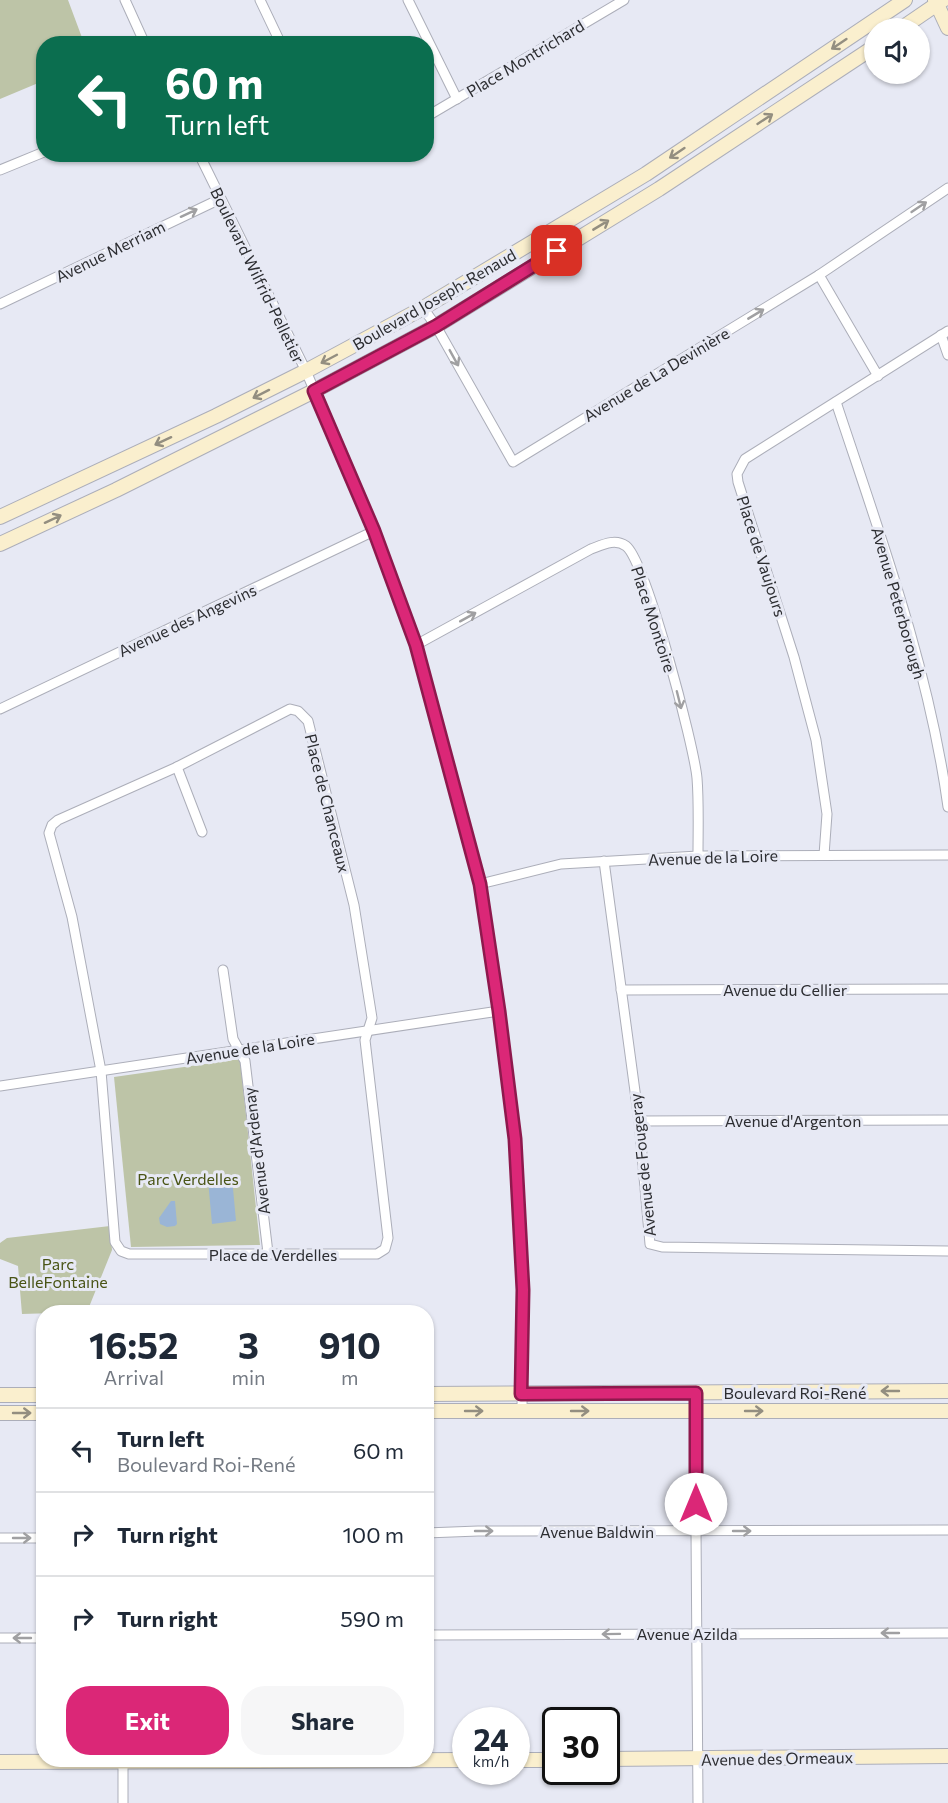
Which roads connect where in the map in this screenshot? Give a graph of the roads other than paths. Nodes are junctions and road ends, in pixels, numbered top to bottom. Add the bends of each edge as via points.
1 (125, 0) edge
2 (261, 0) edge
3 (408, 0) edge
4 (624, 0) edge
5 (905, 0) edge
6 (939, 1) edge
7 (916, 18) edge
8 (948, 28) edge
9 (141, 36) edge
10 (277, 36) edge
11 (426, 36) edge
12 (434, 53) edge
13 (864, 54) edge
14 (457, 99) junction
15 (434, 112) edge
16 (36, 155) edge
17 (203, 162) edge
18 (0, 170) edge
19 (948, 188) edge
20 (220, 199) junction
21 (819, 275) junction
22 (1, 300) edge
23 (423, 308) junction
24 (436, 326) junction
25 (944, 333) edge
26 (948, 355) edge
27 (306, 371) junction
28 (878, 376) junction
29 (314, 391) junction
30 (836, 402) junction
31 (216, 416) junction
32 (225, 435) junction
33 (105, 468) junction
34 (116, 490) junction
35 (0, 518) edge
36 (374, 531) junction
37 (0, 544) edge
38 (416, 645) junction
39 (0, 709) edge
40 (948, 738) edge
41 (937, 739) junction
42 (177, 767) junction
43 (948, 807) edge
44 (202, 832) dead end
45 (824, 855) junction
46 (948, 855) edge
47 (698, 856) junction
48 (604, 861) junction
49 (480, 884) junction
50 (223, 970) dead end
51 (948, 988) edge
52 (621, 990) junction
53 (499, 1011) junction
54 (368, 1030) junction
55 (239, 1050) junction
56 (101, 1071) junction
57 (0, 1086) edge
58 (948, 1120) edge
59 (639, 1121) junction
60 (948, 1251) edge
61 (268, 1253) junction
62 (948, 1391) edge
63 (696, 1393) junction
64 (434, 1394) edge
65 (521, 1394) junction
66 (0, 1395) edge
67 (36, 1395) edge
68 (522, 1410) junction
69 (434, 1411) edge
70 (948, 1411) edge
71 (696, 1412) junction
72 (0, 1413) edge
73 (36, 1413) edge
74 (948, 1530) edge
75 (696, 1531) junction
76 (434, 1533) edge
77 (0, 1538) edge
78 (36, 1538) edge
79 (697, 1633) junction
80 (948, 1633) edge
81 (434, 1635) edge
82 (0, 1638) edge
83 (36, 1638) edge
84 (948, 1756) edge
85 (620, 1759) edge
86 (698, 1759) junction
87 (434, 1760) edge
88 (452, 1760) edge
89 (0, 1762) edge
90 (36, 1762) edge
91 (123, 1767) edge
92 (123, 1803) edge
93 (698, 1803) edge

1 - 9 street
2 - 10 street
3 - 11 street
4 - 14 street, Place Montrichard
5 -> 23 street, Boulevard Joseph-Renaud via 646,174
6 - 7 street
6 - 8 street
12 - 14 street
24 -> 13 street, Boulevard Joseph-Renaud via 659,189
14 - 15 street, Place Montrichard
16 - 18 street
17 - 20 street, Boulevard Wilfrid-Pelletier
21 -> 19 street, Avenue de La Devinière
22 -> 20 street, Avenue Merriam
20 - 27 street, Boulevard Wilfrid-Pelletier
24 -> 21 street, Avenue de La Devinière via 513,462
21 - 28 street
23 - 24 street, Avenue de La Devinière
23 -> 27 street, Boulevard Joseph-Renaud
24 - 29 street, Boulevard Joseph-Renaud
25 - 26 street
25 - 28 street, Place de Vaujours
27 - 29 street, Boulevard Wilfrid-Pelletier
27 -> 31 street, Boulevard Joseph-Renaud
28 - 30 street, Place de Vaujours
29 - 32 street, Boulevard Joseph-Renaud
29 - 36 street, Boulevard Wilfrid-Pelletier
30 - 41 street, Avenue Peterborough via 902,603
30 - 45 street, Place de Vaujours via 745,459 737,474 816,740 827,814
31 - 32 street
31 -> 33 street, Boulevard Joseph-Renaud
32 - 34 street, Boulevard Joseph-Renaud
33 - 34 street
33 - 35 street, Boulevard Joseph-Renaud
37 -> 34 street, Boulevard Joseph-Renaud
36 - 38 street, Boulevard Wilfrid-Pelletier
36 - 39 street, Avenue des Angevins
38 -> 47 street, Place Montoire via 591,549 611,542 625,545 637,561 647,589 678,694 697,777
38 - 49 street, Boulevard Wilfrid-Pelletier
40 - 41 street
41 - 43 street, Avenue Peterborough
42 - 44 street
42 - 54 street, Place de Chanceaux via 290,709 308,721 354,905 372,1018
42 - 56 street, Place de Chanceaux via 58,820 49,833 72,917
45 - 46 street, Avenue de la Loire
45 - 47 street, Avenue de la Loire
47 - 48 street, Avenue de la Loire
48 - 49 street, Avenue de la Loire via 561,864
48 - 52 street, Avenue de Fougeray
49 - 53 street, Boulevard Wilfrid-Pelletier
50 - 55 street, Avenue d'Ardenay via 233,1039
51 - 52 street, Avenue du Cellier
52 - 59 street, Avenue de Fougeray
53 - 54 street, Avenue de la Loire
53 - 65 street, Boulevard Wilfrid-Pelletier via 515,1139 523,1290
54 - 55 street, Avenue de la Loire
54 - 61 street, Place de Verdelles via 388,1239 384,1249 377,1254
55 - 56 street, Avenue de la Loire
55 - 61 street, Avenue d'Ardenay via 245,1061
56 - 57 street, Avenue de la Loire
56 - 61 street, Place de Verdelles via 115,1242 121,1251
58 - 59 street, Avenue d'Argenton
59 - 60 street, Avenue de Fougeray via 650,1244
62 -> 63 street, Boulevard Roi-René
63 - 65 street, Boulevard Roi-René
63 - 71 street
64 - 65 street, Boulevard Roi-René
65 - 68 street, Boulevard Wilfrid-Pelletier
66 - 67 street
69 -> 68 street, Boulevard Roi-René
68 -> 71 street, Boulevard Roi-René
71 -> 70 street, Boulevard Roi-René
71 - 75 street
72 -> 73 street
75 -> 74 street, Avenue Baldwin
76 -> 75 street, Avenue Baldwin
75 - 79 street
77 -> 78 street
80 -> 79 street, Avenue Azilda
79 -> 81 street, Avenue Azilda
79 - 86 street
83 -> 82 street
84 - 86 street, Avenue des Ormeaux
85 - 86 street, Avenue des Ormeaux
86 - 93 street
87 - 88 street
89 - 90 street
91 - 92 street

